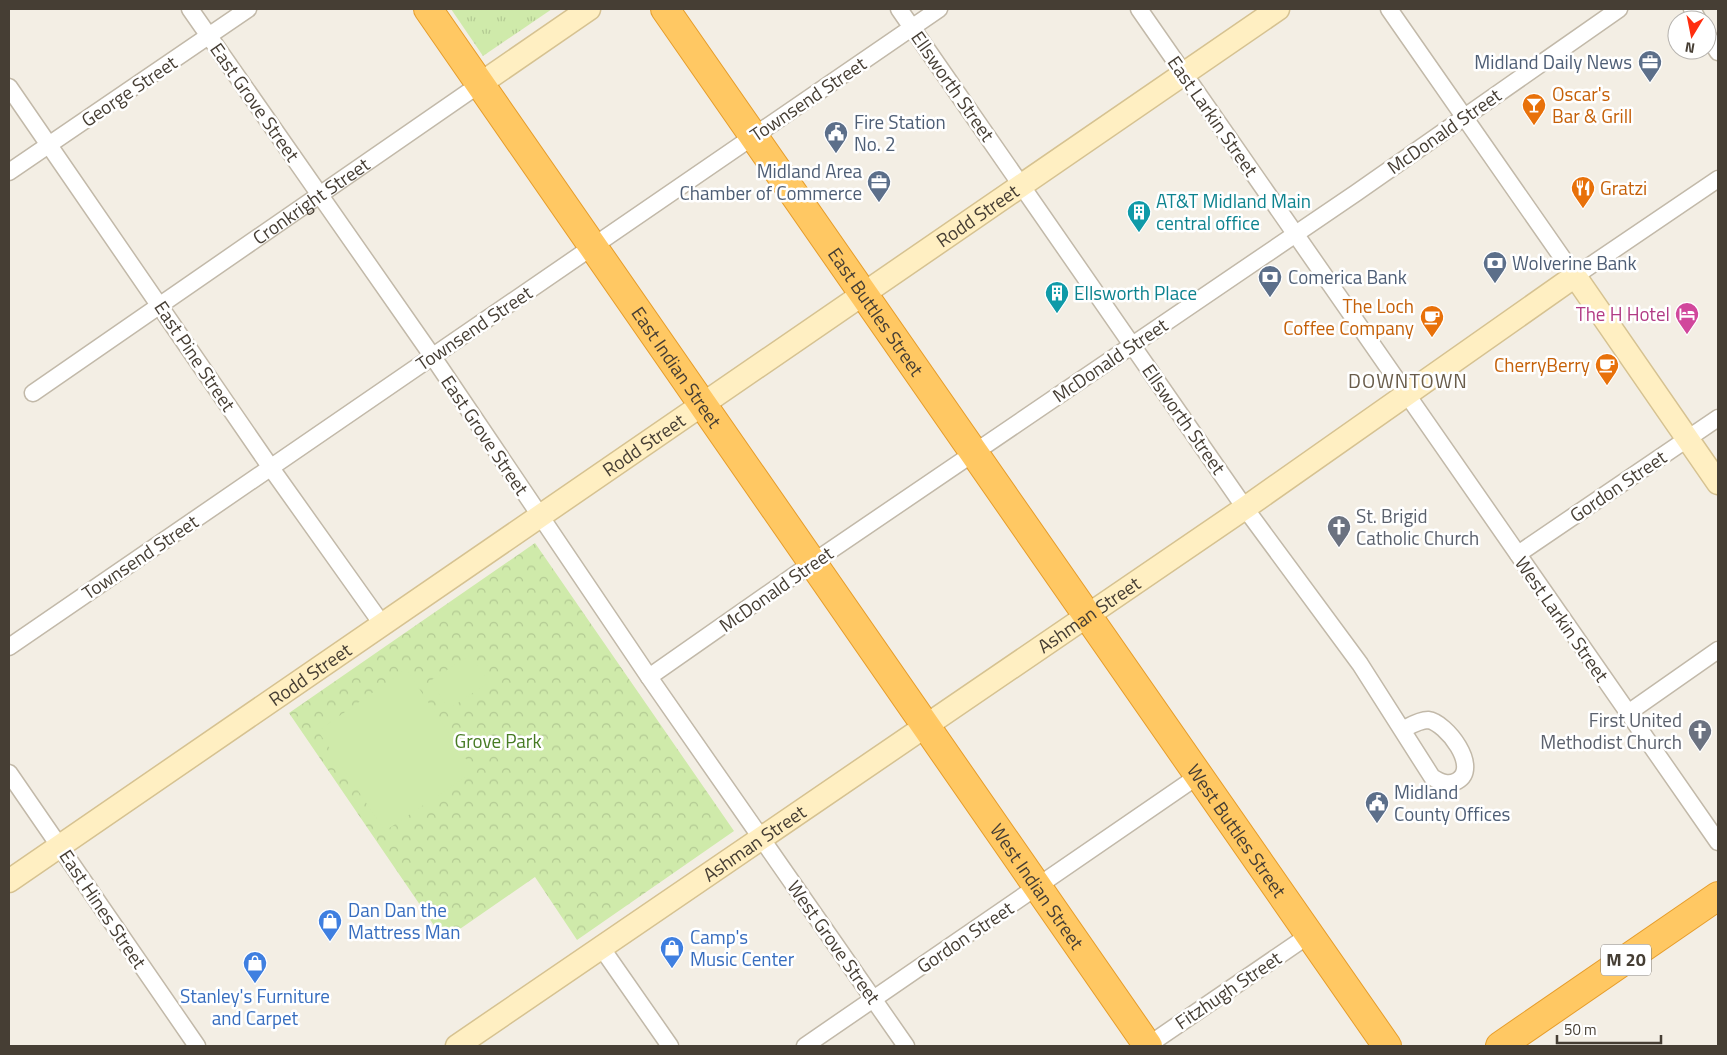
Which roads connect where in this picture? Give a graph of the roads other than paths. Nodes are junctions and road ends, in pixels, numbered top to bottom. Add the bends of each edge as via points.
1 (190, 9) edge
2 (248, 9) edge
3 (428, 9) edge
4 (589, 9) edge
5 (666, 9) edge
6 (899, 9) edge
7 (939, 9) edge
8 (1139, 9) edge
9 (1278, 9) edge
10 (1389, 9) edge
11 (1619, 9) edge
12 (912, 28) junction
13 (209, 36) junction
14 (1184, 74) junction
15 (480, 84) junction
16 (9, 87) edge
17 (1464, 116) junction
18 (754, 136) junction
19 (49, 145) junction
20 (9, 172) edge
21 (1718, 179) edge
22 (1023, 186) junction
23 (320, 194) junction
24 (1295, 234) junction
25 (593, 246) junction
26 (1575, 276) junction
27 (864, 294) junction
28 (160, 306) junction
29 (1132, 345) junction
30 (433, 356) junction
31 (34, 393) dead end
32 (1407, 395) junction
33 (703, 405) junction
34 (1718, 418) edge
35 (1688, 438) junction
36 (974, 454) junction
37 (271, 468) junction
38 (1718, 483) edge
39 (1245, 508) junction
40 (541, 516) junction
41 (1518, 554) junction
42 (812, 563) junction
43 (1086, 615) junction
44 (382, 624) junction
45 (9, 647) edge
46 (1718, 650) edge
47 (649, 677) junction
48 (1628, 713) junction
49 (924, 725) junction
50 (1402, 730) dead end
51 (9, 773) edge
52 (1198, 776) junction
53 (761, 837) junction
54 (1718, 842) edge
55 (60, 846) junction
56 (9, 881) edge
57 (1037, 887) junction
58 (1718, 896) edge
59 (1309, 935) junction
60 (601, 947) junction
61 (874, 999) junction
62 (197, 1046) edge
63 (457, 1046) edge
64 (670, 1046) edge
65 (805, 1046) edge
66 (906, 1046) edge
67 (1148, 1046) edge
68 (1387, 1046) edge
69 (1500, 1046) edge

1 - 13 street, East Grove Street
2 - 13 street, George Street
3 - 15 highway, East Indian Street
4 - 15 street, Cronkright Street
5 - 18 highway, East Buttles Street
6 - 12 street, Ellsworth Street
7 - 12 street, Townsend Street
8 - 14 street, East Larkin Street
9 - 14 street, Rodd Street
10 - 17 street
11 - 17 street, McDonald Street
12 - 18 street, Townsend Street
12 - 22 street, Ellsworth Street
13 - 19 street, George Street
13 - 23 street, East Grove Street
14 - 22 street, Rodd Street
14 - 24 street, East Larkin Street
15 - 23 street, Cronkright Street
15 - 25 highway, East Indian Street
16 - 19 street, East Pine Street
17 - 24 street, McDonald Street
17 - 26 street
18 - 25 street, Townsend Street
18 - 27 highway, East Buttles Street
19 - 20 street, George Street
19 - 28 street, East Pine Street
21 - 26 street, Ashman Street
22 - 27 street, Rodd Street
22 - 29 street, Ellsworth Street
23 - 28 street, Cronkright Street
23 - 30 street, East Grove Street
24 - 29 street, McDonald Street
24 - 32 street, East Larkin Street
25 - 30 street, Townsend Street
25 - 33 highway, East Indian Street
26 - 32 street, Ashman Street
26 - 35 street
27 - 33 street, Rodd Street
27 - 36 highway, East Buttles Street
28 - 31 street, Cronkright Street
28 - 37 street, East Pine Street
29 - 36 street, McDonald Street
29 - 39 street, Ellsworth Street
30 - 37 street, Townsend Street
30 - 40 street, East Grove Street
32 - 39 street, Ashman Street
32 - 41 street, West Larkin Street
33 - 40 street, Rodd Street
33 - 42 highway, East Indian Street
34 - 35 street, Gordon Street
35 - 38 street
35 - 41 street, Gordon Street
36 - 42 street, McDonald Street
36 - 43 highway, East Buttles Street
37 - 44 street, East Pine Street
37 - 45 street, Townsend Street
39 - 43 street, Ashman Street
39 - 50 street, Ellsworth Street via 1360,664
40 - 44 street, Rodd Street
40 - 47 street, East Grove Street
41 - 48 street, West Larkin Street
42 - 47 street, McDonald Street
42 - 49 highway, East Indian Street
43 - 49 street, Ashman Street
43 - 52 highway, West Buttles Street
44 - 55 street, Rodd Street
46 - 48 street
47 - 53 street, East Grove Street
48 - 54 street, West Larkin Street
49 - 53 street, Ashman Street
49 - 57 highway, West Indian Street
51 - 55 street, East Hines Street
52 - 57 street, Gordon Street
52 - 59 highway, West Buttles Street
53 - 60 street, Ashman Street
53 - 61 street, West Grove Street
55 - 56 street, Rodd Street
55 - 62 street, East Hines Street
57 - 61 street, Gordon Street
57 - 67 highway, West Indian Street
58 - 69 highway, M 20
59 - 67 street, Fitzhugh Street
59 - 68 highway, West Buttles Street
60 - 63 street, Ashman Street
60 - 64 street
61 - 65 street, Gordon Street
61 - 66 street, West Grove Street

